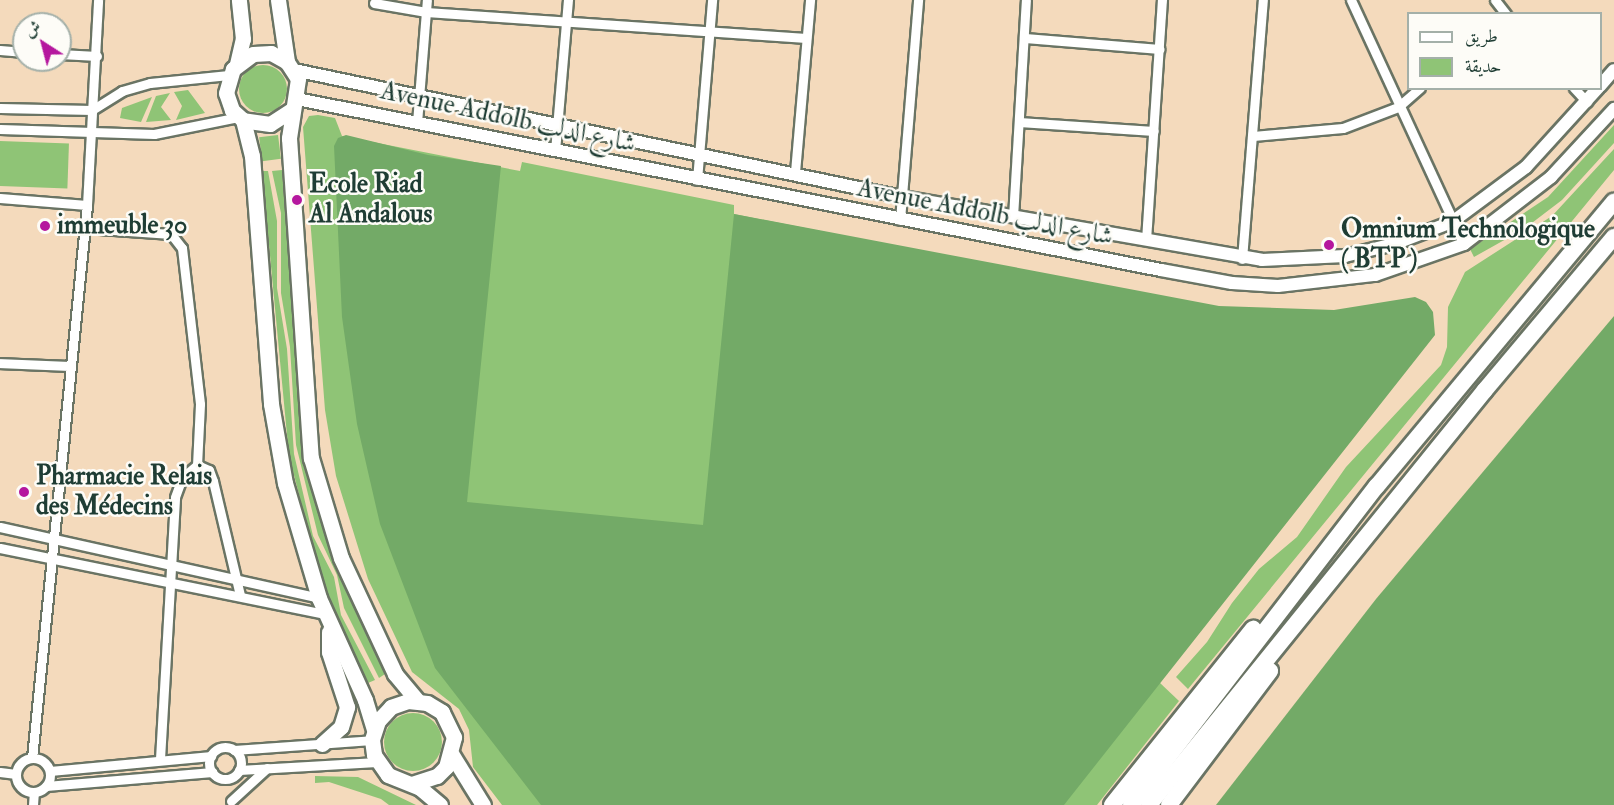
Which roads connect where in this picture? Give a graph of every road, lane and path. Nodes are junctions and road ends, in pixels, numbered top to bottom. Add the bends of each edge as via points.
1 (98, 0) edge
2 (239, 0) edge
3 (278, 0) edge
4 (427, 0) edge
5 (568, 0) edge
6 (712, 0) edge
7 (810, 0) edge
8 (918, 0) edge
9 (1026, 0) edge
10 (1162, 0) edge
11 (1263, 0) edge
12 (1352, 0) edge
13 (1495, 0) edge
14 (374, 3) dead end
15 (426, 12) junction
16 (1504, 12) edge
17 (566, 22) junction
18 (710, 30) junction
19 (806, 38) junction
20 (1025, 38) junction
21 (1160, 49) junction
22 (72, 55) edge
23 (97, 56) junction
24 (290, 66) junction
25 (233, 69) junction
26 (1614, 70) edge
27 (1602, 84) edge
28 (1418, 90) edge
29 (1576, 90) edge
30 (1597, 90) edge
31 (421, 97) junction
32 (1587, 102) junction
33 (295, 104) junction
34 (1398, 107) junction
35 (0, 108) edge
36 (92, 110) junction
37 (1614, 110) edge
38 (241, 119) junction
39 (1019, 122) junction
40 (417, 123) junction
41 (560, 126) junction
42 (0, 129) edge
43 (1154, 131) junction
44 (92, 132) junction
45 (1253, 136) junction
46 (555, 151) junction
47 (700, 153) junction
48 (795, 172) junction
49 (697, 180) junction
50 (902, 197) junction
51 (0, 198) edge
52 (1614, 202) edge
53 (87, 205) junction
54 (1013, 217) junction
55 (900, 220) junction
56 (1452, 222) junction
57 (84, 228) junction
58 (1614, 237) edge
59 (1146, 240) junction
60 (1464, 244) junction
61 (1242, 259) junction
62 (0, 363) edge
63 (71, 366) junction
64 (197, 465) junction
65 (0, 527) edge
66 (52, 537) junction
67 (0, 548) edge
68 (50, 556) junction
69 (1320, 560) junction
70 (172, 564) junction
71 (1336, 574) junction
72 (236, 580) junction
73 (171, 582) junction
74 (240, 595) junction
75 (319, 598) junction
76 (328, 620) junction
77 (418, 701) junction
78 (373, 735) junction
79 (322, 744) junction
80 (234, 750) junction
81 (452, 755) junction
82 (210, 756) junction
83 (32, 758) junction
84 (160, 759) junction
85 (377, 762) junction
86 (267, 768) junction
87 (239, 770) junction
88 (50, 771) junction
89 (0, 772) edge
90 (212, 772) junction
91 (16, 774) junction
92 (228, 779) junction
93 (412, 784) junction
94 (46, 786) junction
95 (34, 792) junction
96 (231, 803) edge
97 (33, 805) edge
98 (440, 805) edge
99 (483, 805) edge
100 (1112, 805) edge
101 (1131, 805) edge
102 (1149, 805) edge
103 (1169, 805) edge

1 - 23 street
2 - 25 main road via 243,39
3 - 24 main road
4 - 15 street
5 - 17 street
6 - 18 street
7 - 19 street
8 - 50 street
9 - 20 street
10 - 21 street
11 - 45 street
12 - 34 street
13 - 16 street
14 - 15 street
15 - 17 street
15 - 31 street
17 - 18 street
17 - 41 street
18 - 19 street
18 - 47 street
19 - 48 street
20 - 21 street
20 - 39 street
21 - 43 street
22 - 23 street
23 - 36 street
24 - 25 main road via 262,52
24 - 31 street, Avenue Addolb شارع الدلب
24 - 33 main road
25 - 36 street via 122,91
25 - 38 main road via 228,102
26 - 27 street, Avenue Addolb شارع الدلب
28 - 34 street
29 - 32 street
30 - 32 street, Avenue Addolb شارع الدلب
31 - 40 street
31 - 41 street, Avenue Addolb شارع الدلب
32 - 56 street, Avenue Addolb شارع الدلب via 1526,167
33 - 38 main road via 270,124
33 - 40 street, Avenue Addolb شارع الدلب
33 - 77 main road via 291,164 311,458 341,558 395,674
34 - 45 street via 1343,128
34 - 56 street
35 - 36 street
36 - 44 street
37 - 60 street, Avenue Addolb شارع الدلب via 1551,177
38 - 44 street via 165,133
38 - 75 main road via 252,156 277,443 298,535
39 - 43 street
39 - 54 street
40 - 46 street, Avenue Addolb شارع الدلب
41 - 46 street
41 - 47 street, Avenue Addolb شارع الدلب
42 - 44 street
43 - 59 street
44 - 53 street
45 - 61 street
46 - 49 street, Avenue Addolb شارع الدلب
47 - 48 street, Avenue Addolb شارع الدلب
47 - 49 street
48 - 50 street, Avenue Addolb شارع الدلب
49 - 55 street, Avenue Addolb شارع الدلب
50 - 54 street, Avenue Addolb شارع الدلب
50 - 55 street
51 - 53 street
52 - 69 highway via 1467,376
53 - 57 street
54 - 59 street, Avenue Addolb شارع الدلب
55 - 60 street, Avenue Addolb شارع الدلب via 1217,281 1268,286 1352,280 1432,258
56 - 60 street
56 - 61 street, Avenue Addolb شارع الدلب via 1394,244 1345,256
57 - 63 street
57 - 64 street via 171,234 182,248 201,418
58 - 71 highway
59 - 61 street, Avenue Addolb شارع الدلب
62 - 63 street
63 - 66 street
64 - 70 street via 178,484
64 - 72 street via 208,470 213,481
65 - 66 street
66 - 68 street
66 - 70 street
67 - 68 street
68 - 73 street
68 - 83 street
69 - 100 highway via 1251,631
69 - 101 highway
70 - 72 street
70 - 73 street
71 - 102 highway
71 - 103 highway via 1298,635
72 - 74 street
72 - 75 street
73 - 74 street
73 - 84 street
74 - 76 street
75 - 76 main road
76 - 78 main road via 365,700
76 - 79 main road via 329,652 346,701 346,714 337,732
77 - 78 main road via 391,707
77 - 81 main road via 435,707 448,719 454,737
78 - 79 street
78 - 85 main road
79 - 80 street
80 - 82 street via 218,749
80 - 87 street via 240,759
81 - 93 main road via 437,776
81 - 99 main road
82 - 84 street
82 - 90 street
83 - 88 street via 45,763
83 - 91 street via 20,765
84 - 88 street
85 - 86 street
85 - 93 main road via 388,775
86 - 87 street
86 - 96 street
87 - 92 street
88 - 94 street
89 - 91 street
90 - 92 street
90 - 94 street
91 - 95 street via 20,786
92 - 96 street
93 - 98 main road
94 - 95 street
95 - 97 street

